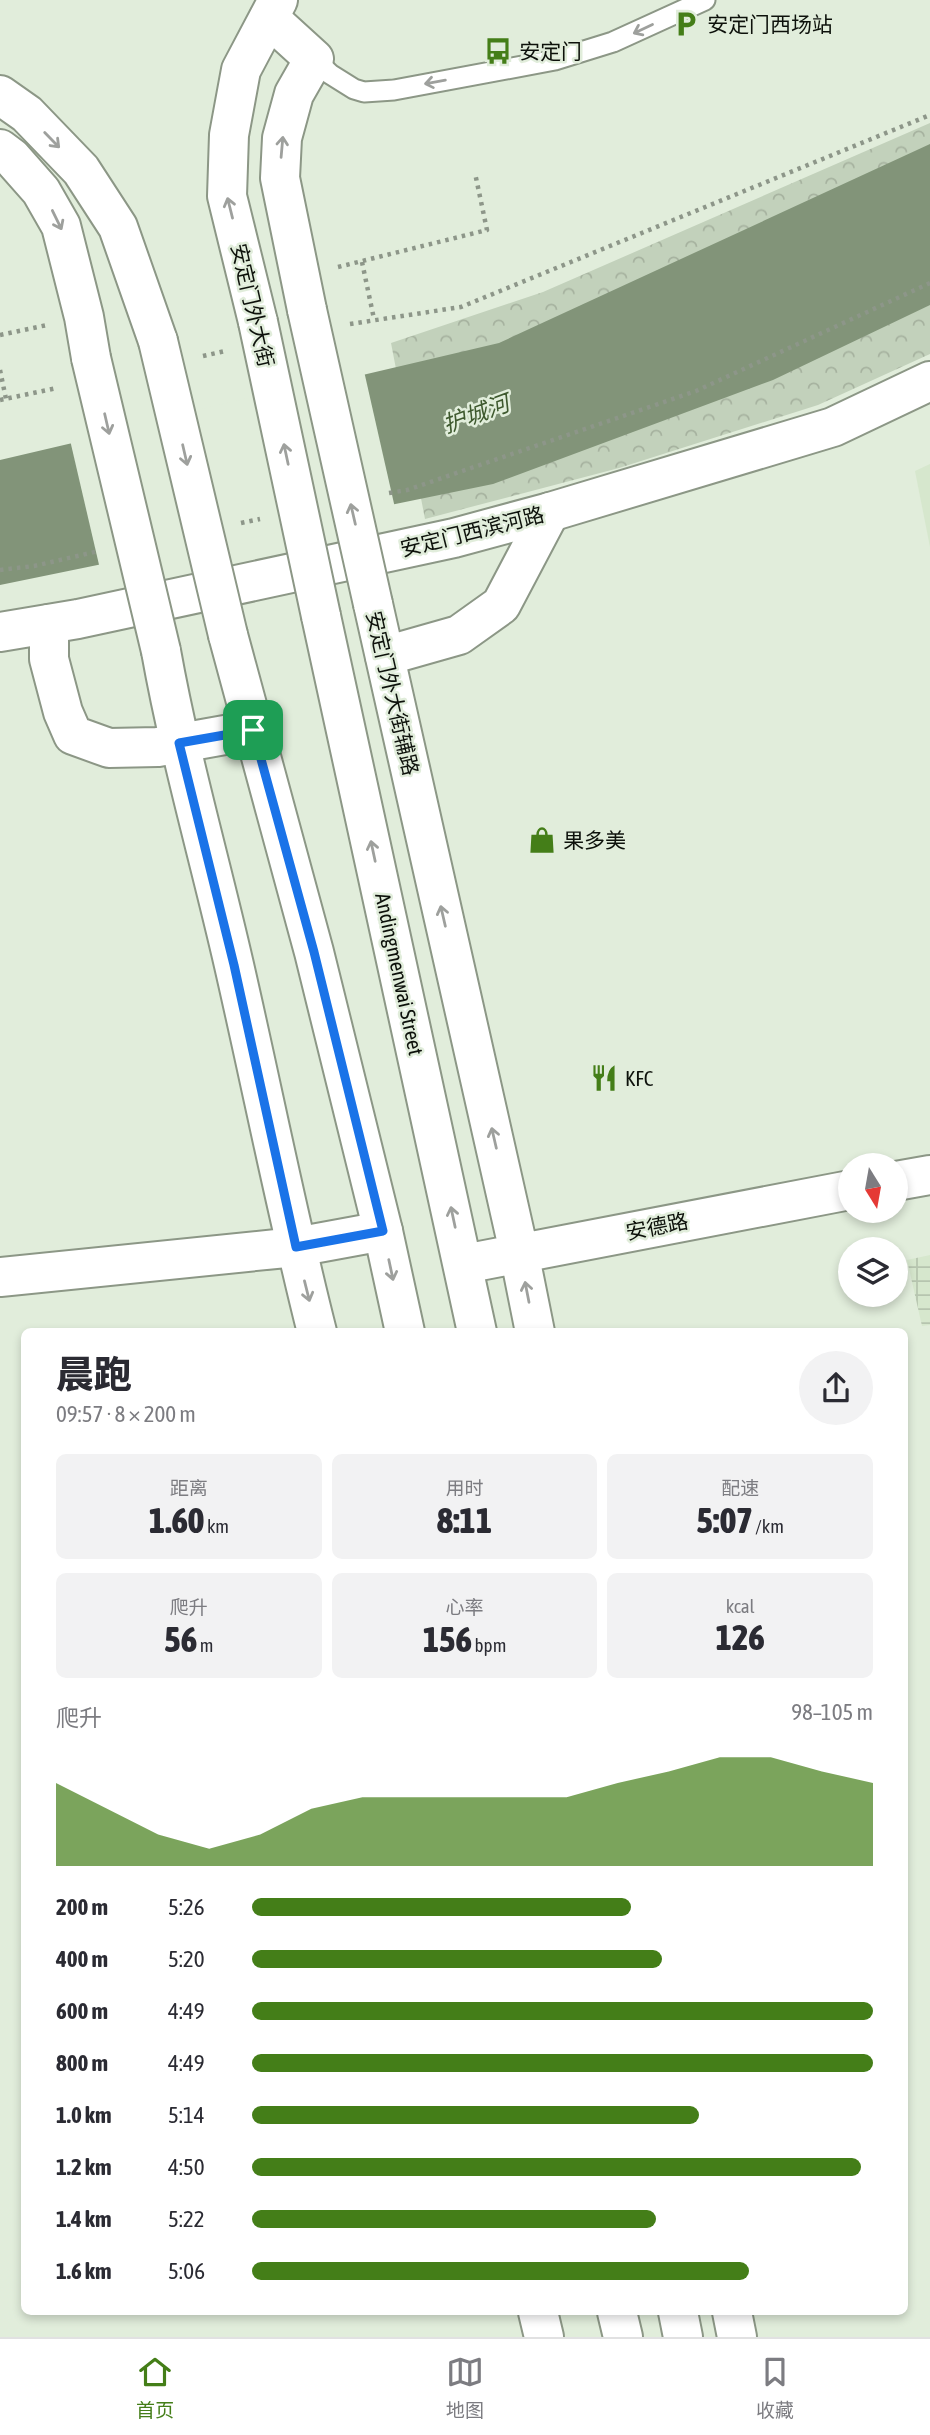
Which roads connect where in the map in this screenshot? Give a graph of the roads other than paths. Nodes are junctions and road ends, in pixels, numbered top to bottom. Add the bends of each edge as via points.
1 (705, 0) edge
2 (279, 6) edge
3 (314, 59) junction
4 (0, 95) edge
5 (0, 149) edge
6 (930, 381) edge
7 (550, 512) junction
8 (321, 616) joint
9 (48, 624) junction
10 (0, 632) edge
11 (385, 656) junction
12 (253, 730) junction
13 (179, 743) junction
14 (930, 1175) edge
15 (908, 1179) edge
16 (838, 1192) edge
17 (383, 1231) junction
18 (296, 1247) junction
19 (519, 1252) junction
20 (464, 1264) junction
21 (0, 1277) edge
22 (316, 1328) edge
23 (404, 1328) edge
24 (476, 1328) edge
25 (535, 1328) edge
26 (539, 2315) edge
27 (618, 2315) edge
28 (679, 2315) edge
29 (733, 2315) edge
30 (544, 2337) edge
31 (622, 2337) edge
32 (683, 2337) edge
33 (737, 2337) edge

1 -> 3 lane via 613,42 555,60 394,90 354,89
2 - 3 street
8 -> 2 street, 安定门外大街, bridge via 248,335 227,196 229,135 241,70
11 -> 3 street, 安定门外大街辅路, bridge via 279,178 282,138 294,94
4 -> 12 street, bridge via 27,114 81,170 118,227 158,341
5 -> 13 street, bridge via 41,191 61,226
6 - 7 street, 安定门西滨河路 via 833,428
7 - 9 street, 安定门西滨河路 via 454,538
7 - 11 street via 501,605 459,635
20 -> 8 street, Andingmenwai Street
9 - 10 street, 安定门西滨河路
9 - 13 street via 49,659 73,735 109,748
19 -> 11 street, 安定门外大街辅路
12 - 13 street
12 - 17 street
13 - 18 street
14 - 15 street
16 - 19 street, 安德路
17 - 18 street
17 -> 23 street
18 - 21 street
18 -> 22 street
19 - 20 street, 安德路
25 -> 19 street, 安定门外大街辅路
20 - 24 street, Andingmenwai Street
26 - 30 street
27 - 31 street
28 - 32 street
29 - 33 street

